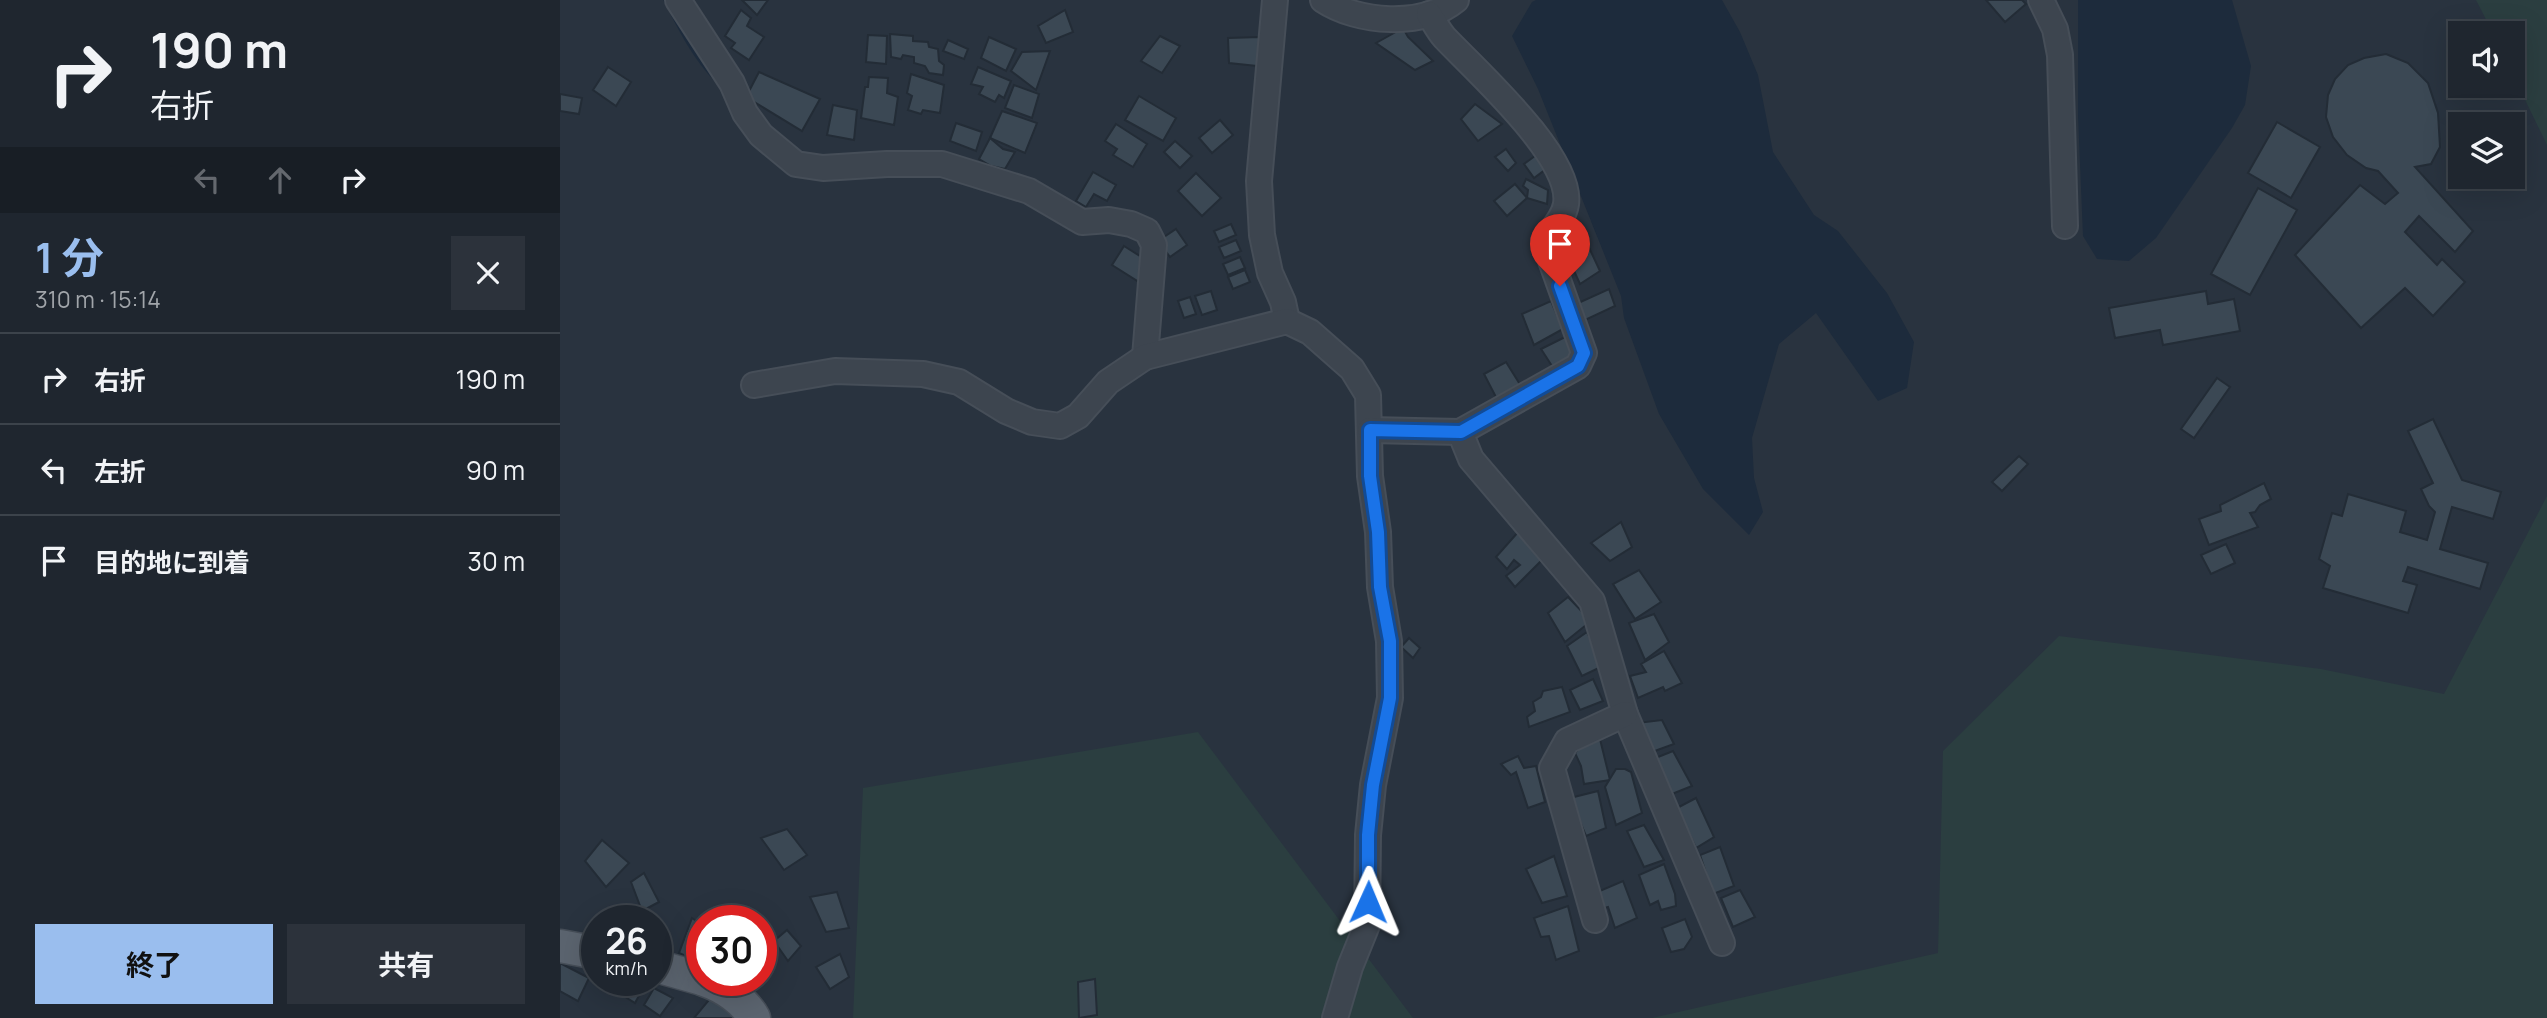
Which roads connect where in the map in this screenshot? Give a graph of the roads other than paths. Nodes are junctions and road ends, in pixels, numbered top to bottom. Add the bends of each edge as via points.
1 (678, 0) edge
2 (1275, 0) edge
3 (1323, 0) edge
4 (1456, 0) edge
5 (2041, 0) edge
6 (1429, 14) junction
7 (2066, 226) dead end
8 (1287, 321) junction
9 (1145, 357) junction
10 (754, 385) dead end
11 (1370, 430) junction
12 (1461, 432) junction
13 (1625, 714) junction
14 (1595, 920) dead end
15 (1721, 943) dead end
16 (560, 946) edge
17 (581, 950) edge
18 (734, 996) edge
19 (754, 1018) edge
20 (1335, 1018) edge

1 - 9 street via 732,83 745,113 761,135 796,164 823,168 942,164 1029,191 1082,222 1109,220 1147,231 1154,245
2 - 8 street via 1259,181 1269,273
3 - 6 street via 1357,16
4 - 6 street
5 - 7 street via 2055,29 2060,55
6 - 12 street via 1543,146 1563,179 1567,202 1544,241 1584,353 1578,366
8 - 9 street
8 - 11 street via 1310,332 1352,369 1368,395
9 - 10 street via 1108,382 1078,416 1060,426 1032,422 959,382 922,374 835,371
11 - 12 street
11 - 20 street via 1380,587 1390,641 1390,698 1373,785 1367,925
12 - 13 street via 1471,459 1592,601
13 - 14 street via 1567,741 1552,768
13 - 15 street
16 - 17 main road
18 - 19 main road

